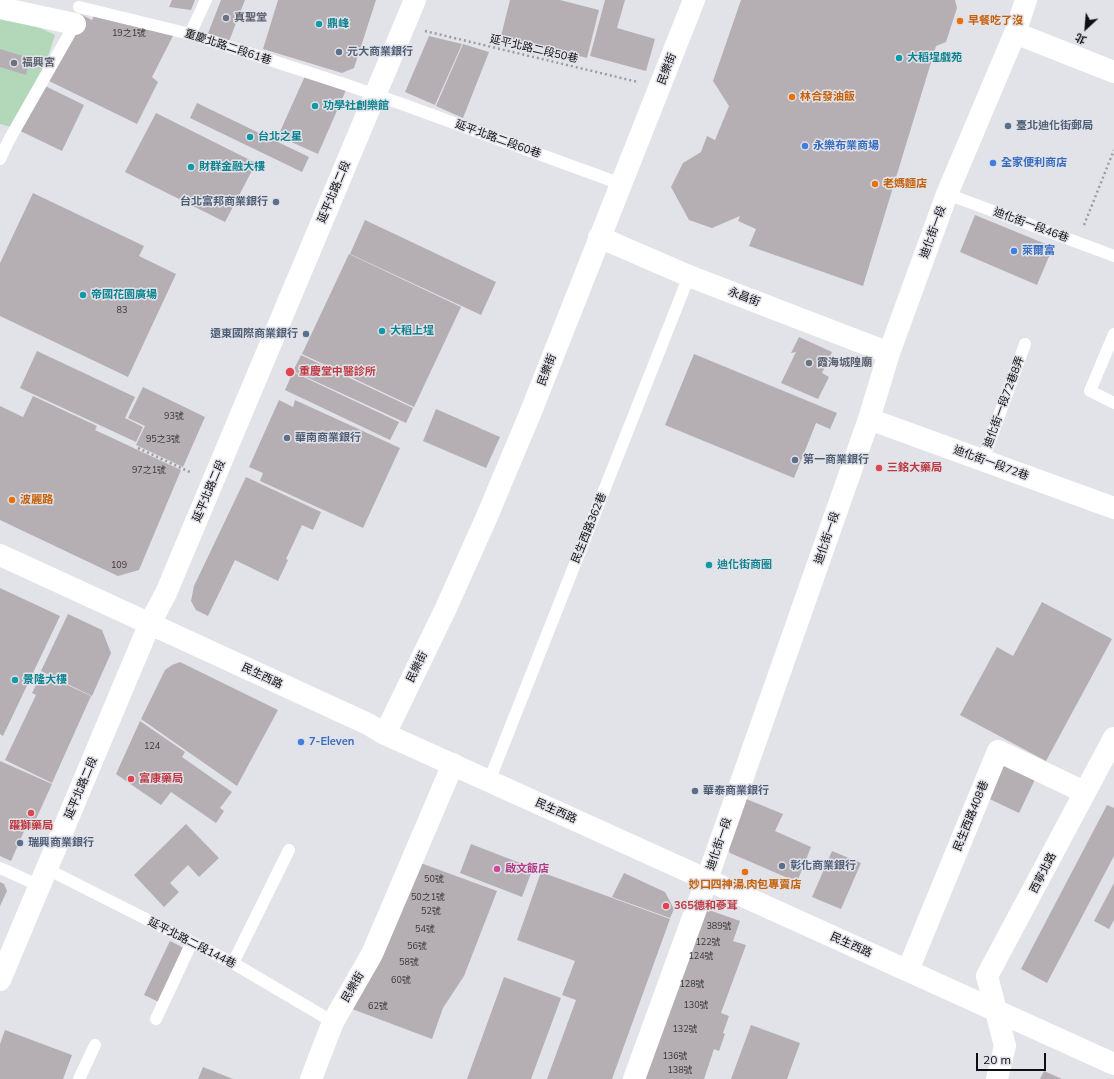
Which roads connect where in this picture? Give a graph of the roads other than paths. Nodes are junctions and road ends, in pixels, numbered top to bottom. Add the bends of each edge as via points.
1 (206, 0) edge
2 (415, 0) edge
3 (694, 0) edge
4 (1026, 0) edge
5 (0, 8) edge
6 (79, 10) edge
7 (1015, 33) junction
8 (190, 34) junction
9 (1114, 72) edge
10 (375, 95) junction
11 (5, 139) edge
12 (0, 159) edge
13 (621, 184) junction
14 (947, 194) junction
15 (599, 237) junction
16 (1114, 256) edge
17 (689, 276) junction
18 (1114, 334) edge
19 (1025, 344) dead end
20 (889, 353) junction
21 (1114, 403) edge
22 (869, 419) junction
23 (983, 460) junction
24 (1114, 508) edge
25 (0, 555) edge
26 (150, 623) junction
27 (385, 734) junction
28 (1114, 738) edge
29 (453, 764) junction
30 (489, 780) junction
31 (1084, 792) junction
32 (289, 850) dead end
33 (0, 868) edge
34 (43, 878) junction
35 (707, 879) junction
36 (192, 942) junction
37 (233, 963) junction
38 (908, 970) junction
39 (0, 980) edge
40 (996, 1010) junction
41 (156, 1019) dead end
42 (333, 1022) junction
43 (94, 1045) dead end
44 (1114, 1064) edge
45 (79, 1079) edge
46 (311, 1079) edge
47 (634, 1079) edge
48 (996, 1079) edge

1 - 8 lane
2 - 10 street, 延平北路二段
3 - 13 street, 民樂街
4 - 7 street, 迪化街一段
5 - 6 street
6 - 8 lane, 重慶北路二段61巷
6 - 11 lane
7 - 9 street
7 - 14 street, 迪化街一段
8 - 10 lane, 重慶北路二段61巷
10 - 13 lane, 延平北路二段60巷
10 - 26 street, 延平北路二段 via 166,594
11 - 12 lane
13 - 15 street, 民樂街
14 - 16 lane, 迪化街一段46巷
14 - 20 street, 迪化街一段
15 - 17 street, 永昌街
15 - 27 street, 民樂街 via 485,521
17 - 20 street, 永昌街
17 - 30 lane, 民生西路362巷
18 - 21 lane via 1090,391
19 - 23 lane, 迪化街一段72巷8弄
20 - 22 street, 迪化街一段
22 - 23 street, 迪化街一段72巷
22 - 35 street, 迪化街一段
23 - 24 street, 迪化街一段72巷
25 - 26 street, 民生西路
26 - 27 street, 民生西路
26 - 34 street, 延平北路二段
27 - 29 street, 民生西路
28 - 31 street, 西寧北路
29 - 30 street, 民生西路
29 - 42 street, 民樂街 via 372,954
30 - 35 street, 民生西路
31 - 38 street, 民生西路408巷 via 998,751
31 - 40 street, 西寧北路 via 987,976
32 - 37 lane
33 - 34 lane, 延平北路二段144巷
34 - 36 lane, 延平北路二段144巷
34 - 39 street, 延平北路二段
35 - 38 street, 民生西路
35 - 47 street, 迪化街一段
36 - 37 lane, 延平北路二段144巷
36 - 41 lane
37 - 42 lane, 延平北路二段144巷
38 - 40 street, 民生西路
40 - 44 street, 民生西路
40 - 48 street, 西寧北路 via 1004,1046
42 - 46 street, 民樂街
43 - 45 lane

